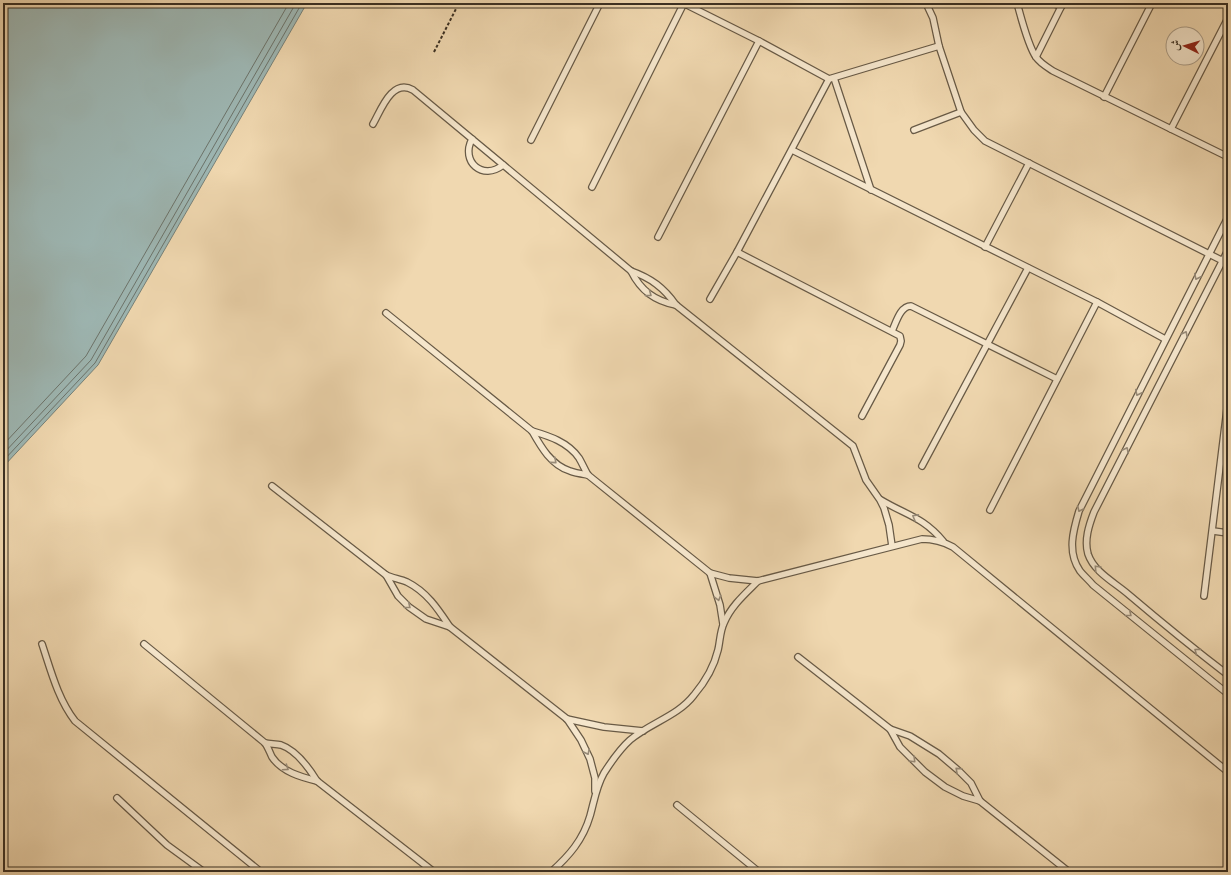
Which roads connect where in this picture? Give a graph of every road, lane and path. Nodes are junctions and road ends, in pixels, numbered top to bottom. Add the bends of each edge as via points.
1 (459, 3) edge
2 (600, 3) edge
3 (683, 3) edge
4 (926, 3) edge
5 (1017, 3) edge
6 (1053, 3) edge
7 (1152, 3) edge
8 (1062, 5) edge
9 (1228, 18) edge
10 (759, 41) junction
11 (938, 46) junction
12 (434, 52) dead end
13 (1036, 57) junction
14 (832, 78) junction
15 (1104, 97) junction
16 (961, 112) junction
17 (373, 124) dead end
18 (1171, 129) junction
19 (914, 130) dead end
20 (472, 139) junction
21 (530, 140) dead end
22 (792, 150) junction
23 (1228, 157) edge
24 (1029, 164) junction
25 (503, 165) junction
26 (592, 187) dead end
27 (871, 190) junction
28 (1228, 217) edge
29 (658, 236) dead end
30 (985, 247) junction
31 (1228, 250) edge
32 (738, 252) junction
33 (1210, 253) junction
34 (1223, 261) junction
35 (1028, 268) junction
36 (631, 271) junction
37 (710, 299) dead end
38 (1097, 302) junction
39 (676, 305) junction
40 (386, 313) dead end
41 (892, 331) junction
42 (1165, 339) junction
43 (988, 344) junction
44 (1057, 378) junction
45 (1228, 401) edge
46 (862, 416) dead end
47 (532, 431) junction
48 (922, 466) dead end
49 (588, 475) junction
50 (272, 486) dead end
51 (880, 500) junction
52 (990, 510) dead end
53 (1213, 531) junction
54 (1228, 533) edge
55 (943, 542) junction
56 (892, 546) junction
57 (710, 573) junction
58 (386, 575) junction
59 (758, 581) junction
60 (1204, 596) dead end
61 (723, 624) junction
62 (450, 627) junction
63 (42, 644) dead end
64 (144, 644) dead end
65 (798, 658) dead end
66 (1228, 675) edge
67 (1228, 694) edge
68 (567, 719) junction
69 (890, 729) junction
70 (644, 731) junction
71 (265, 743) junction
72 (1228, 772) edge
73 (317, 781) junction
74 (595, 794) junction
75 (117, 798) dead end
76 (980, 801) junction
77 (677, 805) dead end
78 (204, 872) edge
79 (262, 872) edge
80 (434, 872) edge
81 (551, 872) edge
82 (759, 872) edge
83 (1069, 872) edge

1 - 12 path
2 - 21 lane
3 - 10 lane
3 - 26 lane
4 - 11 lane
5 - 13 lane
6 - 8 lane
7 - 15 lane
8 - 13 lane
9 - 18 lane
10 - 14 lane
10 - 29 lane
11 - 14 lane
11 - 16 lane
13 - 15 lane via 1053,71
14 - 22 lane
14 - 27 lane
15 - 18 lane
16 - 19 lane
16 - 24 lane via 985,141
17 - 20 lane via 393,91 406,87 414,90
18 - 23 lane
20 - 25 lane
20 - 25 lane via 470,160 478,168 494,171
22 - 27 lane
22 - 32 lane
24 - 30 lane
24 - 33 lane
25 - 36 lane
27 - 30 lane
28 - 33 lane
30 - 35 lane
31 - 34 lane
32 - 37 lane
32 - 41 lane
33 - 34 lane
33 -> 42 lane
66 -> 34 lane via 1098,570 1088,553 1087,542 1088,528 1094,512
35 - 38 lane
35 - 43 lane
36 - 39 lane via 657,284
36 -> 39 lane via 641,288 649,295
38 - 42 lane
38 - 44 lane
39 - 51 lane via 850,443 857,453 866,480
40 - 47 lane
41 - 43 lane via 901,312 912,306
41 - 46 lane via 900,336 900,345
42 -> 67 lane via 1079,511 1072,539 1073,556 1080,571 1093,585
43 - 44 lane
43 - 48 lane
44 - 52 lane
45 - 53 lane
47 - 49 lane via 565,445 578,457
47 -> 49 lane via 543,450 554,462 568,471
49 - 57 lane
50 - 58 lane
55 -> 51 lane via 931,528 916,517
51 - 56 lane via 888,521
53 - 54 lane
53 - 60 lane
55 - 56 lane via 922,539
55 - 72 lane via 959,552
56 - 59 lane
57 - 59 lane
57 -> 61 lane via 720,604
58 - 62 lane via 407,582 421,592 436,605
58 -> 62 lane via 398,596 408,607 426,619
59 - 61 lane via 734,606
61 - 70 lane via 710,674 694,696 673,714
62 - 68 lane
63 - 79 lane via 60,696 75,722
64 - 71 lane
65 - 69 lane
68 - 70 lane via 604,727
68 -> 74 lane via 590,758 595,778
76 -> 69 lane via 971,783 960,771 910,736
69 -> 76 lane via 900,748 925,772 945,787
70 - 74 lane via 630,740 616,756 603,774
71 - 73 lane via 282,746 294,754 306,765
71 -> 73 lane via 273,758 285,769 300,777
73 - 80 lane
74 - 81 lane via 581,840 567,858
75 - 78 lane via 167,845
76 - 83 lane
77 - 82 lane

